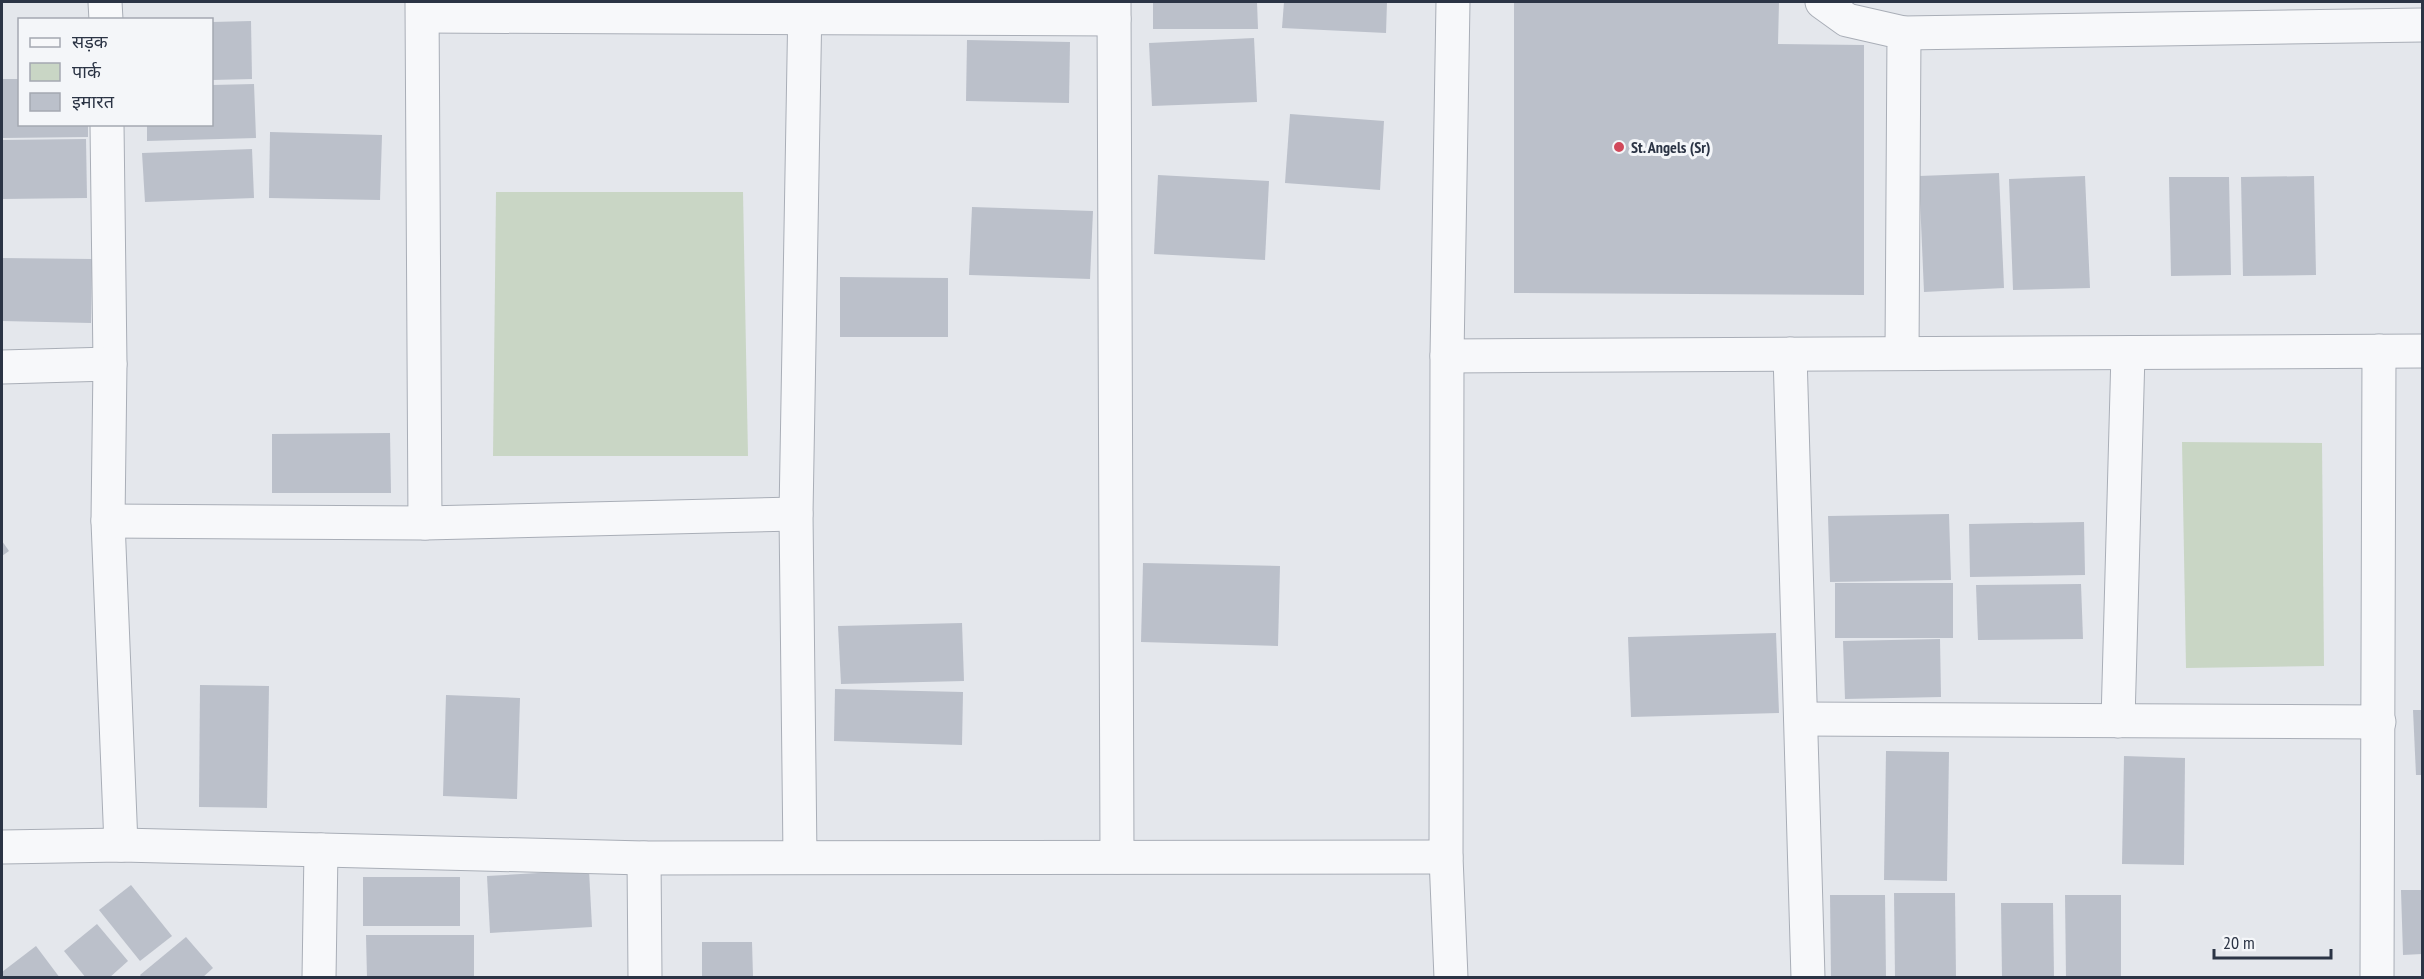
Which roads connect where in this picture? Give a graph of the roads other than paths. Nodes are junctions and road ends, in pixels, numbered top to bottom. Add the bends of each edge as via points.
1 (105, 2) edge
2 (1453, 2) edge
3 (1822, 2) edge
4 (423, 9) edge
5 (804, 9) edge
6 (1114, 10) edge
7 (105, 18) edge
8 (2422, 25) edge
9 (1904, 33) junction
10 (107, 126) edge
11 (2379, 351) junction
12 (2422, 351) edge
13 (1902, 353) junction
14 (2128, 353) junction
15 (1790, 354) junction
16 (1447, 356) junction
17 (110, 364) junction
18 (2, 367) edge
19 (796, 514) junction
20 (108, 521) junction
21 (425, 523) junction
22 (1801, 719) junction
23 (2118, 721) junction
24 (2379, 722) junction
25 (121, 845) junction
26 (2, 847) edge
27 (321, 850) junction
28 (800, 857) junction
29 (1118, 857) junction
30 (1446, 857) junction
31 (644, 858) junction
32 (319, 978) edge
33 (645, 978) edge
34 (1451, 978) edge
35 (1808, 978) edge
36 (2377, 978) edge

1 - 7 street
2 - 16 street
3 - 9 street via 1847,20
4 - 5 street
4 - 21 street
5 - 6 street
5 - 19 street
6 - 29 street
8 - 9 street
9 - 13 street
10 - 17 street
11 - 12 street
11 - 14 street
11 - 24 street
13 - 14 street
13 - 15 street
14 - 23 street
15 - 16 street
15 - 22 street
16 - 30 street
17 - 18 street
17 - 20 street
19 - 21 street
19 - 28 street
20 - 21 street
20 - 25 street
22 - 23 street
22 - 35 street
23 - 24 street
24 - 36 street
25 - 26 street
25 - 27 street
27 - 31 street
27 - 32 street
28 - 29 street
28 - 31 street
29 - 30 street
30 - 34 street
31 - 33 street

